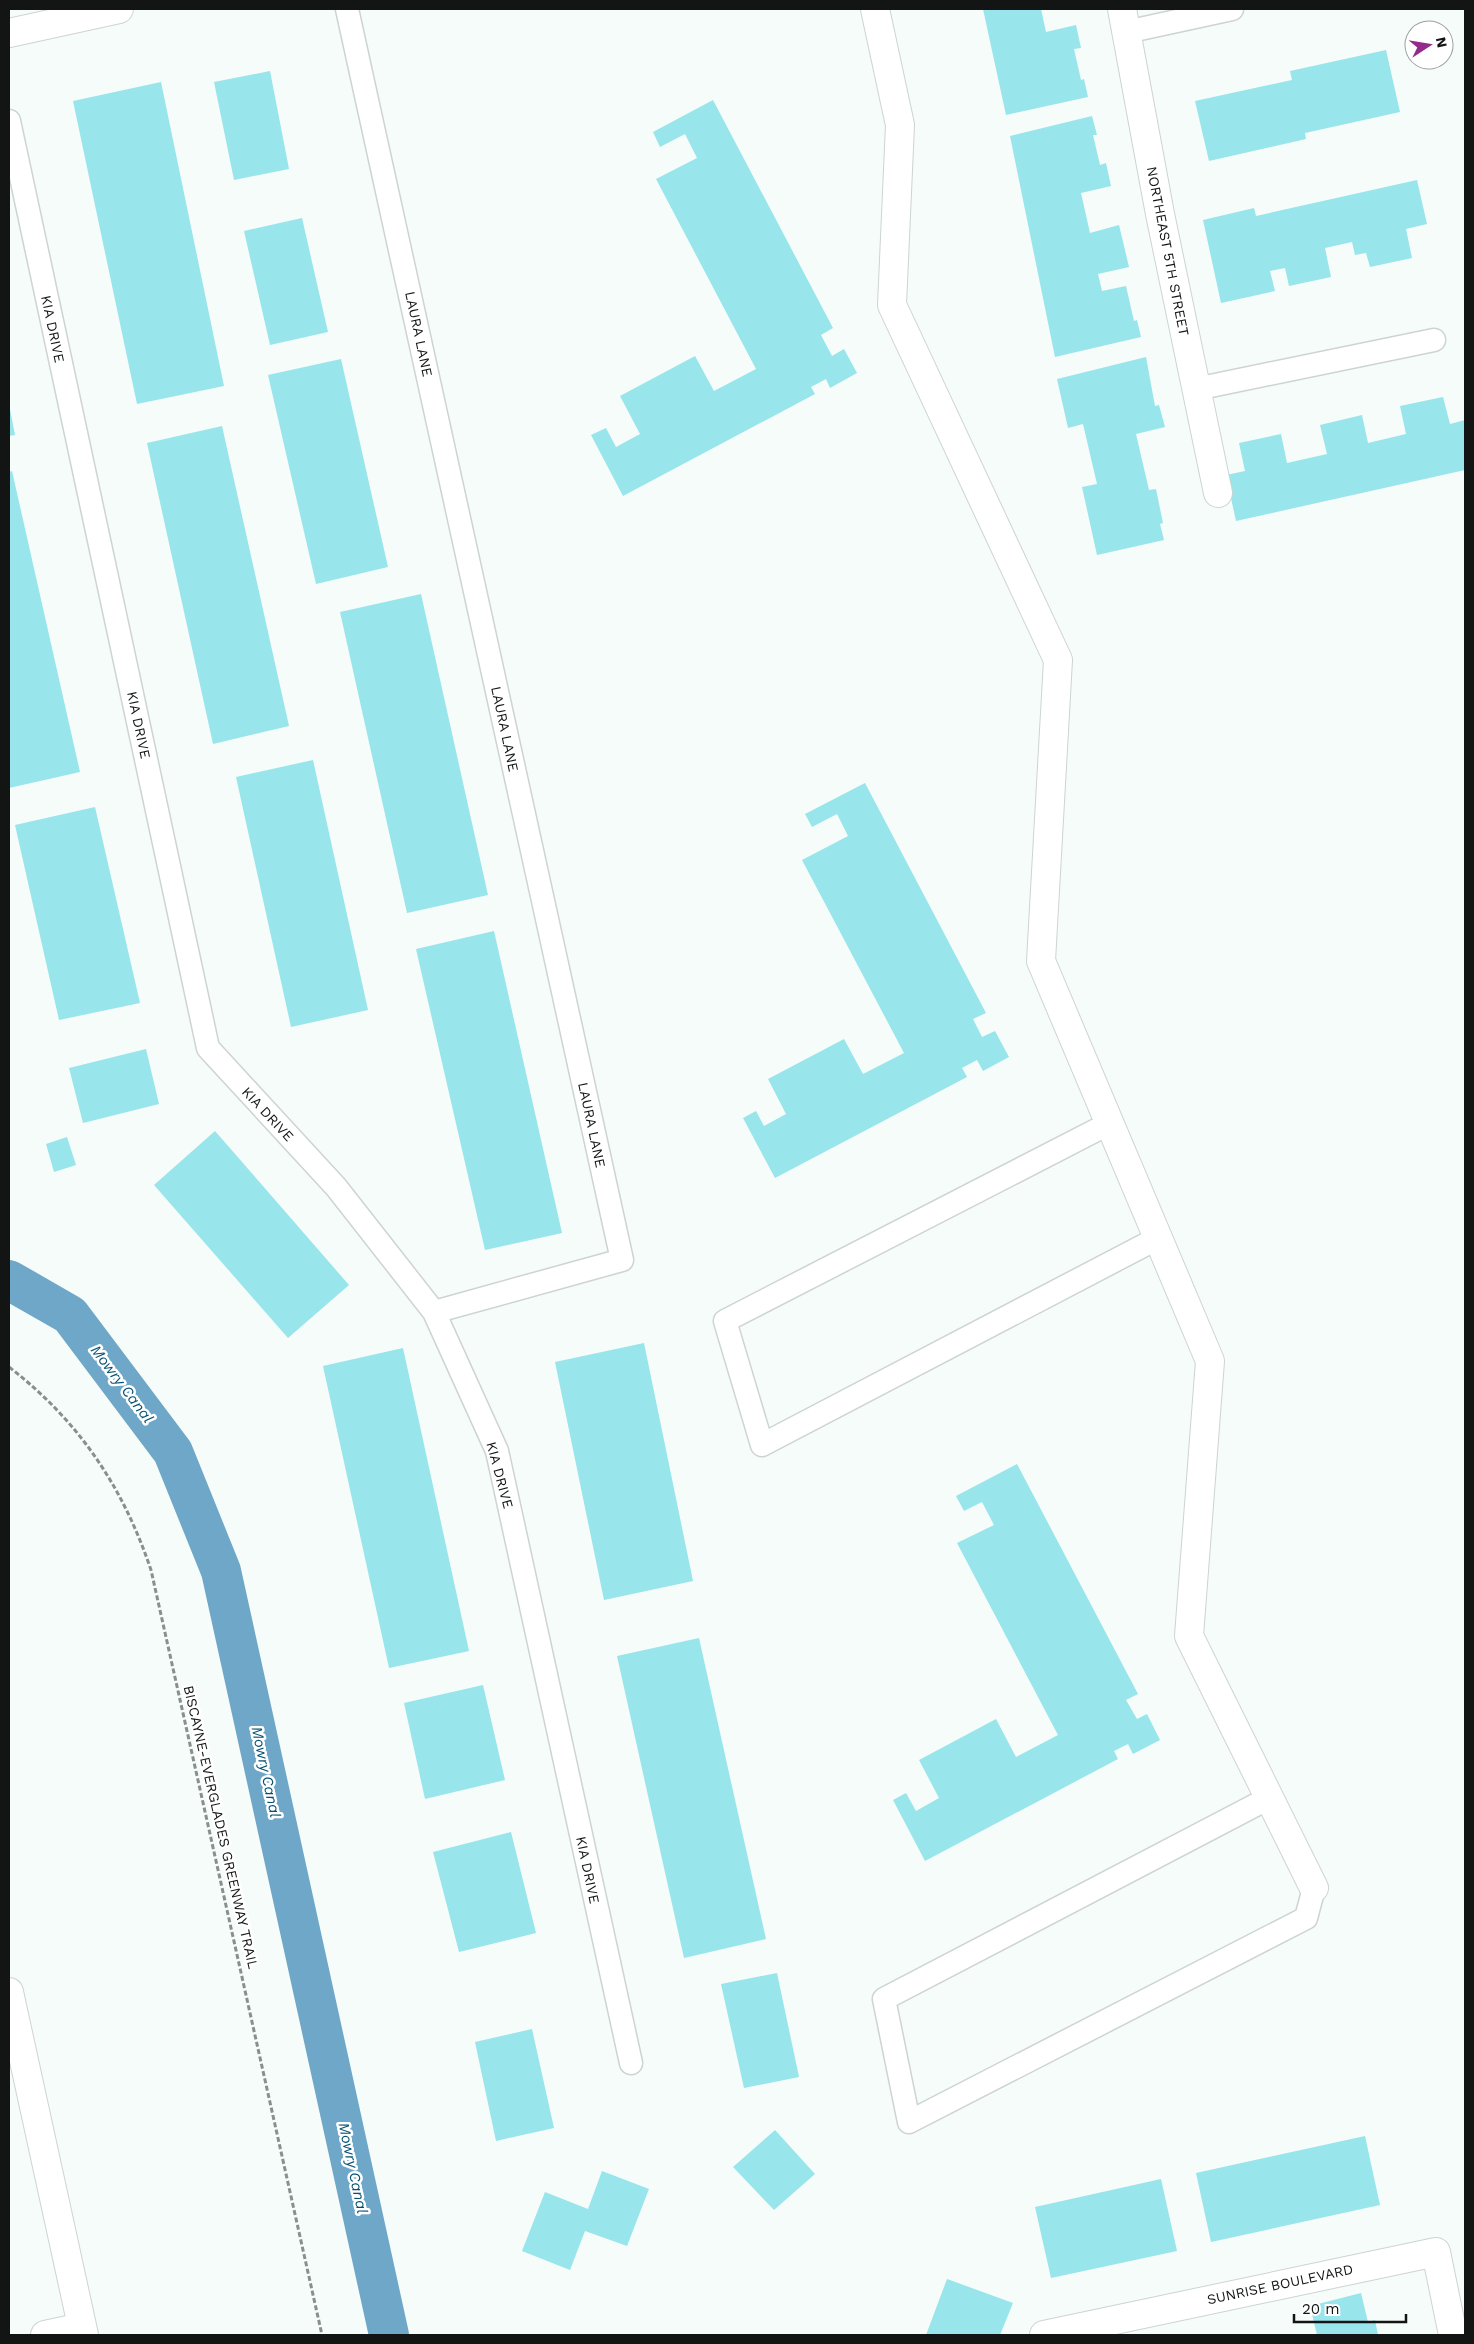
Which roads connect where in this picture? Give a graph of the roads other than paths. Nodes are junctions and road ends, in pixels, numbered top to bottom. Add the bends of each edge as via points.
1 (119, 9) edge
2 (347, 9) edge
3 (875, 9) edge
4 (1232, 9) edge
5 (1124, 20) edge
6 (9, 33) edge
7 (9, 121) edge
8 (1434, 340) dead end
9 (1196, 389) junction
10 (1218, 493) dead end
11 (1110, 1123) junction
12 (1158, 1238) junction
13 (434, 1312) junction
14 (1269, 1798) junction
15 (1314, 1888) joint
16 (9, 1992) edge
17 (631, 2063) dead end
18 (83, 2331) edge
19 (45, 2335) edge
20 (1044, 2335) edge
21 (1453, 2335) edge

1 - 6 street
2 - 13 lane, LAURA LANE via 622,1260
3 - 11 street via 900,125 892,305 1058,660 1042,961
4 - 5 lane
5 - 9 street, NORTHEAST 5TH STREET
7 - 13 lane, KIA DRIVE via 208,1048 336,1187
8 - 9 lane
9 - 10 street, NORTHEAST 5TH STREET
11 - 12 street
11 - 12 lane via 725,1321 762,1445
12 - 14 street via 1210,1361 1189,1636
13 - 17 lane, KIA DRIVE via 497,1451
14 - 15 street
14 - 15 lane via 884,1999 909,2122 1306,1918
16 - 18 street
18 - 19 street
20 - 21 street, SUNRISE BOULEVARD via 1436,2252

